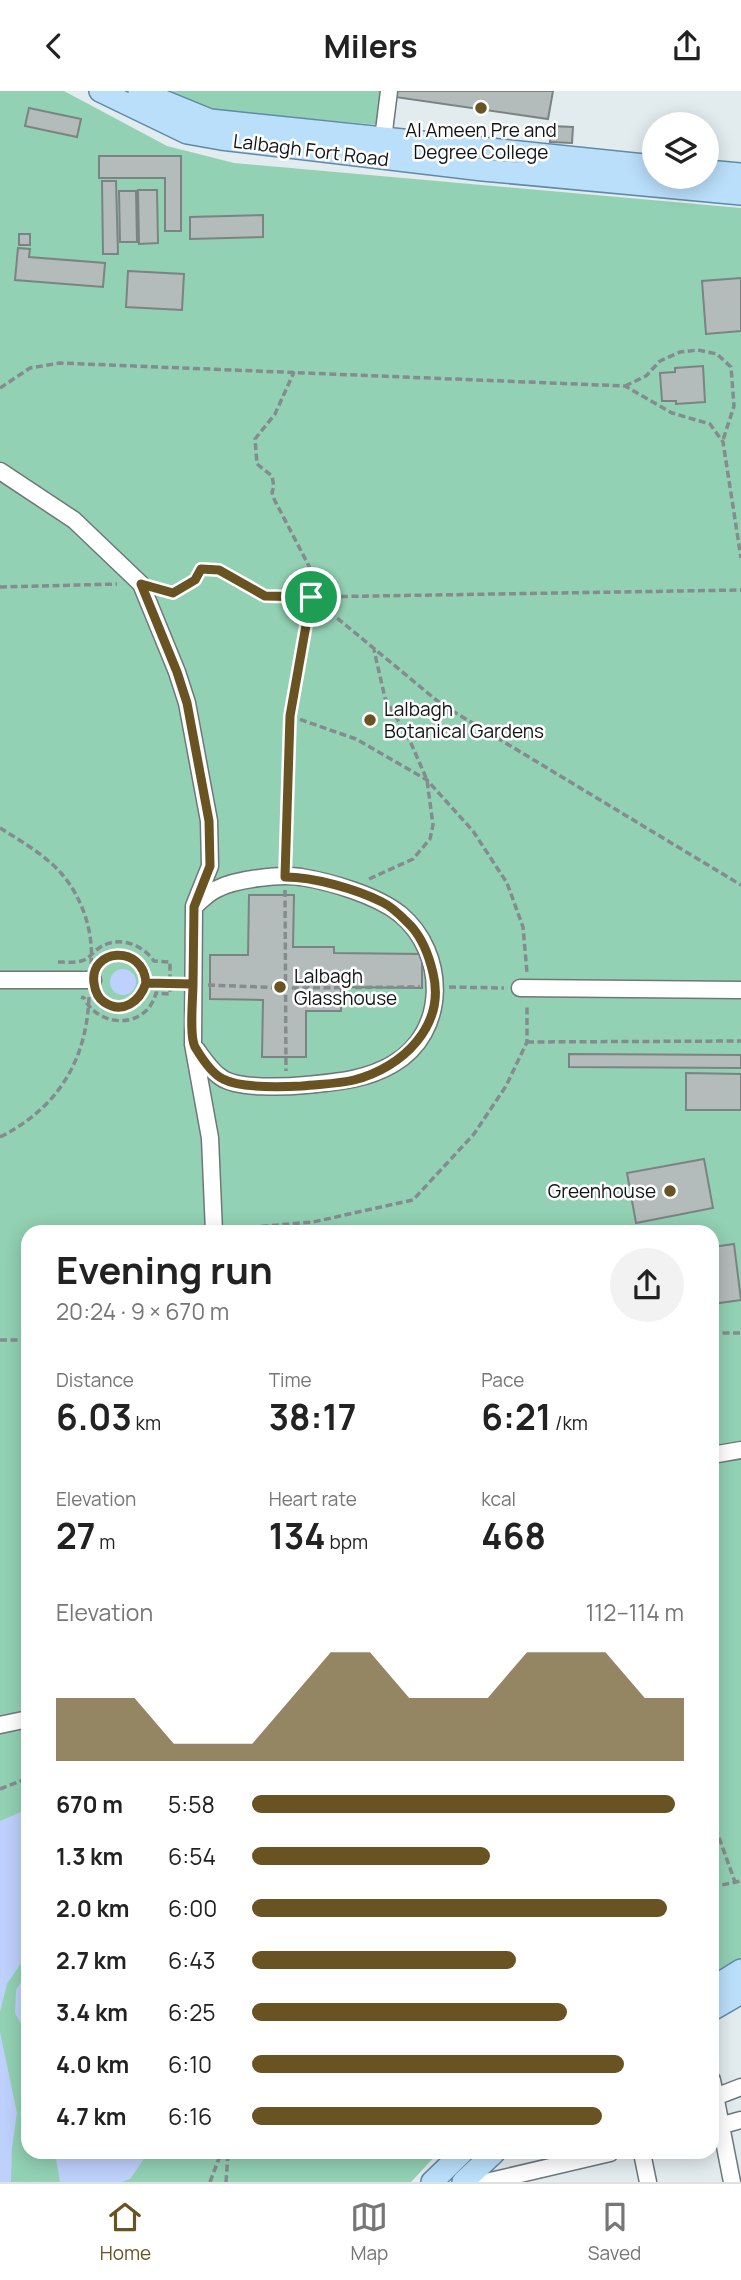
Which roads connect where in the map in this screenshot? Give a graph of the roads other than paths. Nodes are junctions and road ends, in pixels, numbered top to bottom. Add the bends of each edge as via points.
1 (100, 91) edge
2 (139, 91) edge
3 (389, 91) edge
4 (383, 139) junction
5 (642, 165) edge
6 (719, 172) edge
7 (741, 174) edge
8 (741, 194) edge
9 (0, 471) edge
10 (194, 907) junction
11 (0, 980) edge
12 (91, 980) road end
13 (520, 988) road end
14 (741, 990) edge
15 (193, 1044) junction
16 (214, 1225) edge
17 (741, 1450) edge
18 (719, 1454) edge
19 (21, 1720) edge
20 (0, 1725) edge
21 (741, 1970) edge
22 (719, 1984) edge
23 (741, 1993) edge
24 (719, 2006) edge
25 (741, 2087) edge
26 (719, 2095) edge
27 (741, 2120) edge
28 (719, 2126) edge
29 (719, 2137) edge
30 (456, 2159) edge
31 (488, 2159) edge
32 (584, 2159) edge
33 (643, 2159) edge
34 (432, 2182) edge
35 (463, 2182) edge
36 (485, 2182) edge
37 (648, 2182) edge
38 (733, 2182) edge

1 - 8 main road, Lalbagh Fort Road via 187,134 483,170
2 - 4 main road, Lalbagh Fort Road via 210,120
3 - 4 street
4 - 5 main road, Lalbagh Fort Road
6 - 7 main road
9 - 10 street via 74,520 141,584 184,693 204,786 210,866
10 - 15 street
10 - 15 street via 216,889 241,881 299,877 344,888 383,902 409,924 429,958 436,987 428,1027 414,1046 395,1063 352,1081 286,1087 222,1079
11 - 12 street
13 - 14 street
15 - 16 street via 210,1138
17 - 18 street
19 - 20 street
21 - 22 main road
23 - 24 main road
25 - 26 street
27 - 28 street
29 - 38 street
30 - 34 main road
31 - 35 main road
32 - 36 street
33 - 37 street

